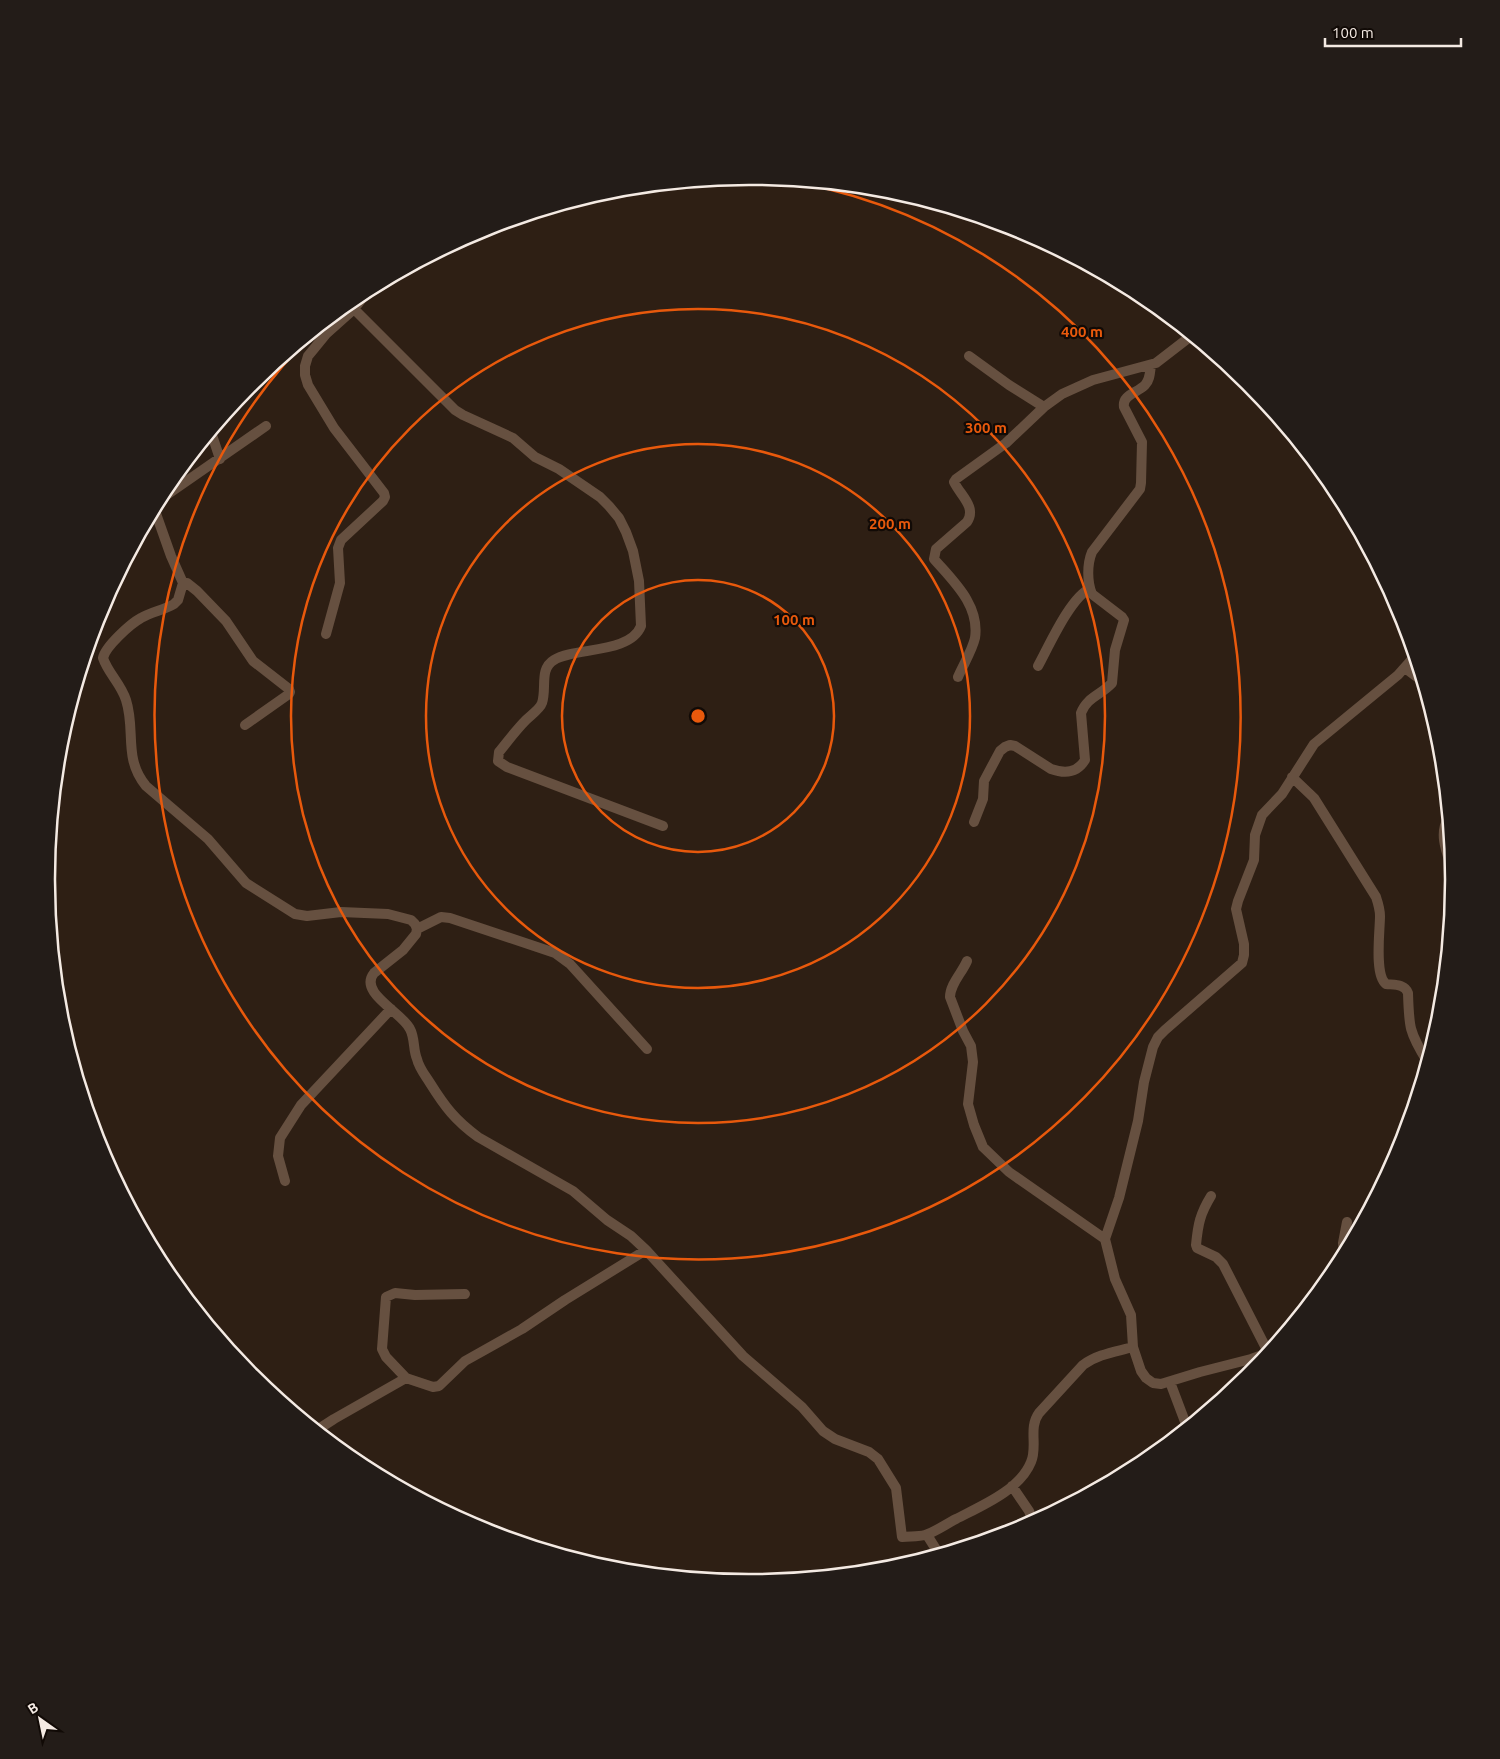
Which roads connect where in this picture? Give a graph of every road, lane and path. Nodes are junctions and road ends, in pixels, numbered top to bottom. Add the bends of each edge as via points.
1 (354, 309) joint
2 (1187, 339) edge
3 (969, 356) dead end
4 (1151, 365) junction
5 (1044, 407) junction
6 (266, 426) dead end
7 (213, 438) edge
8 (220, 459) junction
9 (174, 490) edge
10 (157, 517) edge
11 (183, 582) junction
12 (1090, 589) junction
13 (326, 634) dead end
14 (1410, 662) edge
15 (1038, 666) dead end
16 (1405, 668) junction
17 (1413, 674) edge
18 (958, 677) dead end
19 (245, 725) dead end
20 (1292, 777) junction
21 (974, 822) dead end
22 (663, 826) dead end
23 (417, 929) junction
24 (967, 962) dead end
25 (391, 1009) junction
26 (647, 1049) dead end
27 (1422, 1053) edge
28 (285, 1181) dead end
29 (1211, 1196) dead end
30 (1347, 1222) dead end
31 (1105, 1239) junction
32 (1343, 1241) edge
33 (646, 1250) junction
34 (465, 1294) dead end
35 (1265, 1346) edge
36 (1133, 1347) junction
37 (1252, 1359) edge
38 (406, 1378) junction
39 (1170, 1382) junction
40 (1184, 1422) edge
41 (322, 1427) edge
42 (1012, 1486) junction
43 (1031, 1515) edge
44 (927, 1535) junction
45 (936, 1549) edge

1 - 13 street via 326,334 308,356 305,375 334,428 385,497 341,540 338,548 340,583
1 - 22 street via 455,410 513,438 535,457 600,496 619,518 632,551 638,581 641,626 638,633 601,649 555,659 547,665 542,703 497,757 498,762 507,767
2 - 4 street
3 - 5 street
4 - 5 street via 1085,382
4 - 12 street via 1145,385 1123,402 1142,442 1141,483 1136,495 1092,552 1088,566
5 - 18 street via 1006,443 954,482 971,509 971,516 936,549 934,558 963,594 974,617 975,638
6 - 8 street
7 - 8 street
8 - 9 street
10 - 11 street
11 - 19 street via 190,584 226,621 253,660 289,689 290,692
11 - 23 street via 174,604 139,619 104,654 105,664 126,699 131,752 139,777 208,839 246,883 295,914 388,914 410,920
12 - 15 street via 1064,617
12 - 21 street via 1124,620 1115,650 1112,683 1090,699 1081,713 1085,760 1074,771 1057,771 1015,746 1005,747 984,781 983,799
14 - 16 street
16 - 17 street
16 - 20 street via 1320,738
20 - 27 street via 1314,798 1376,897 1380,915 1381,978 1386,984 1406,989 1411,1033
20 - 31 street via 1258,824 1254,860 1236,909 1244,944 1242,963 1165,1030 1153,1047 1119,1198
23 - 25 street via 407,946 370,978 371,988
23 - 26 street via 441,917 450,918 555,953 570,964
24 - 31 street via 950,991 950,997 972,1046 968,1104 983,1147 1009,1172
25 - 28 street via 301,1105 280,1138 278,1156
25 - 33 street via 410,1029 419,1066 452,1116 478,1137 573,1191
29 - 35 street via 1202,1211 1196,1245 1223,1264
30 - 32 street
31 - 36 street via 1115,1279 1131,1315
33 - 38 street via 522,1329 465,1361 438,1386
33 - 44 street via 743,1356 799,1404 829,1436 869,1452 878,1459 896,1488 902,1537
34 - 38 street via 395,1292 386,1298 382,1349
36 - 39 street via 1146,1378 1153,1383
36 - 42 street via 1100,1356 1083,1365 1039,1413 1033,1426 1032,1462
37 - 39 street
38 - 41 street
39 - 40 street
42 - 43 street
42 - 44 street
44 - 45 street

